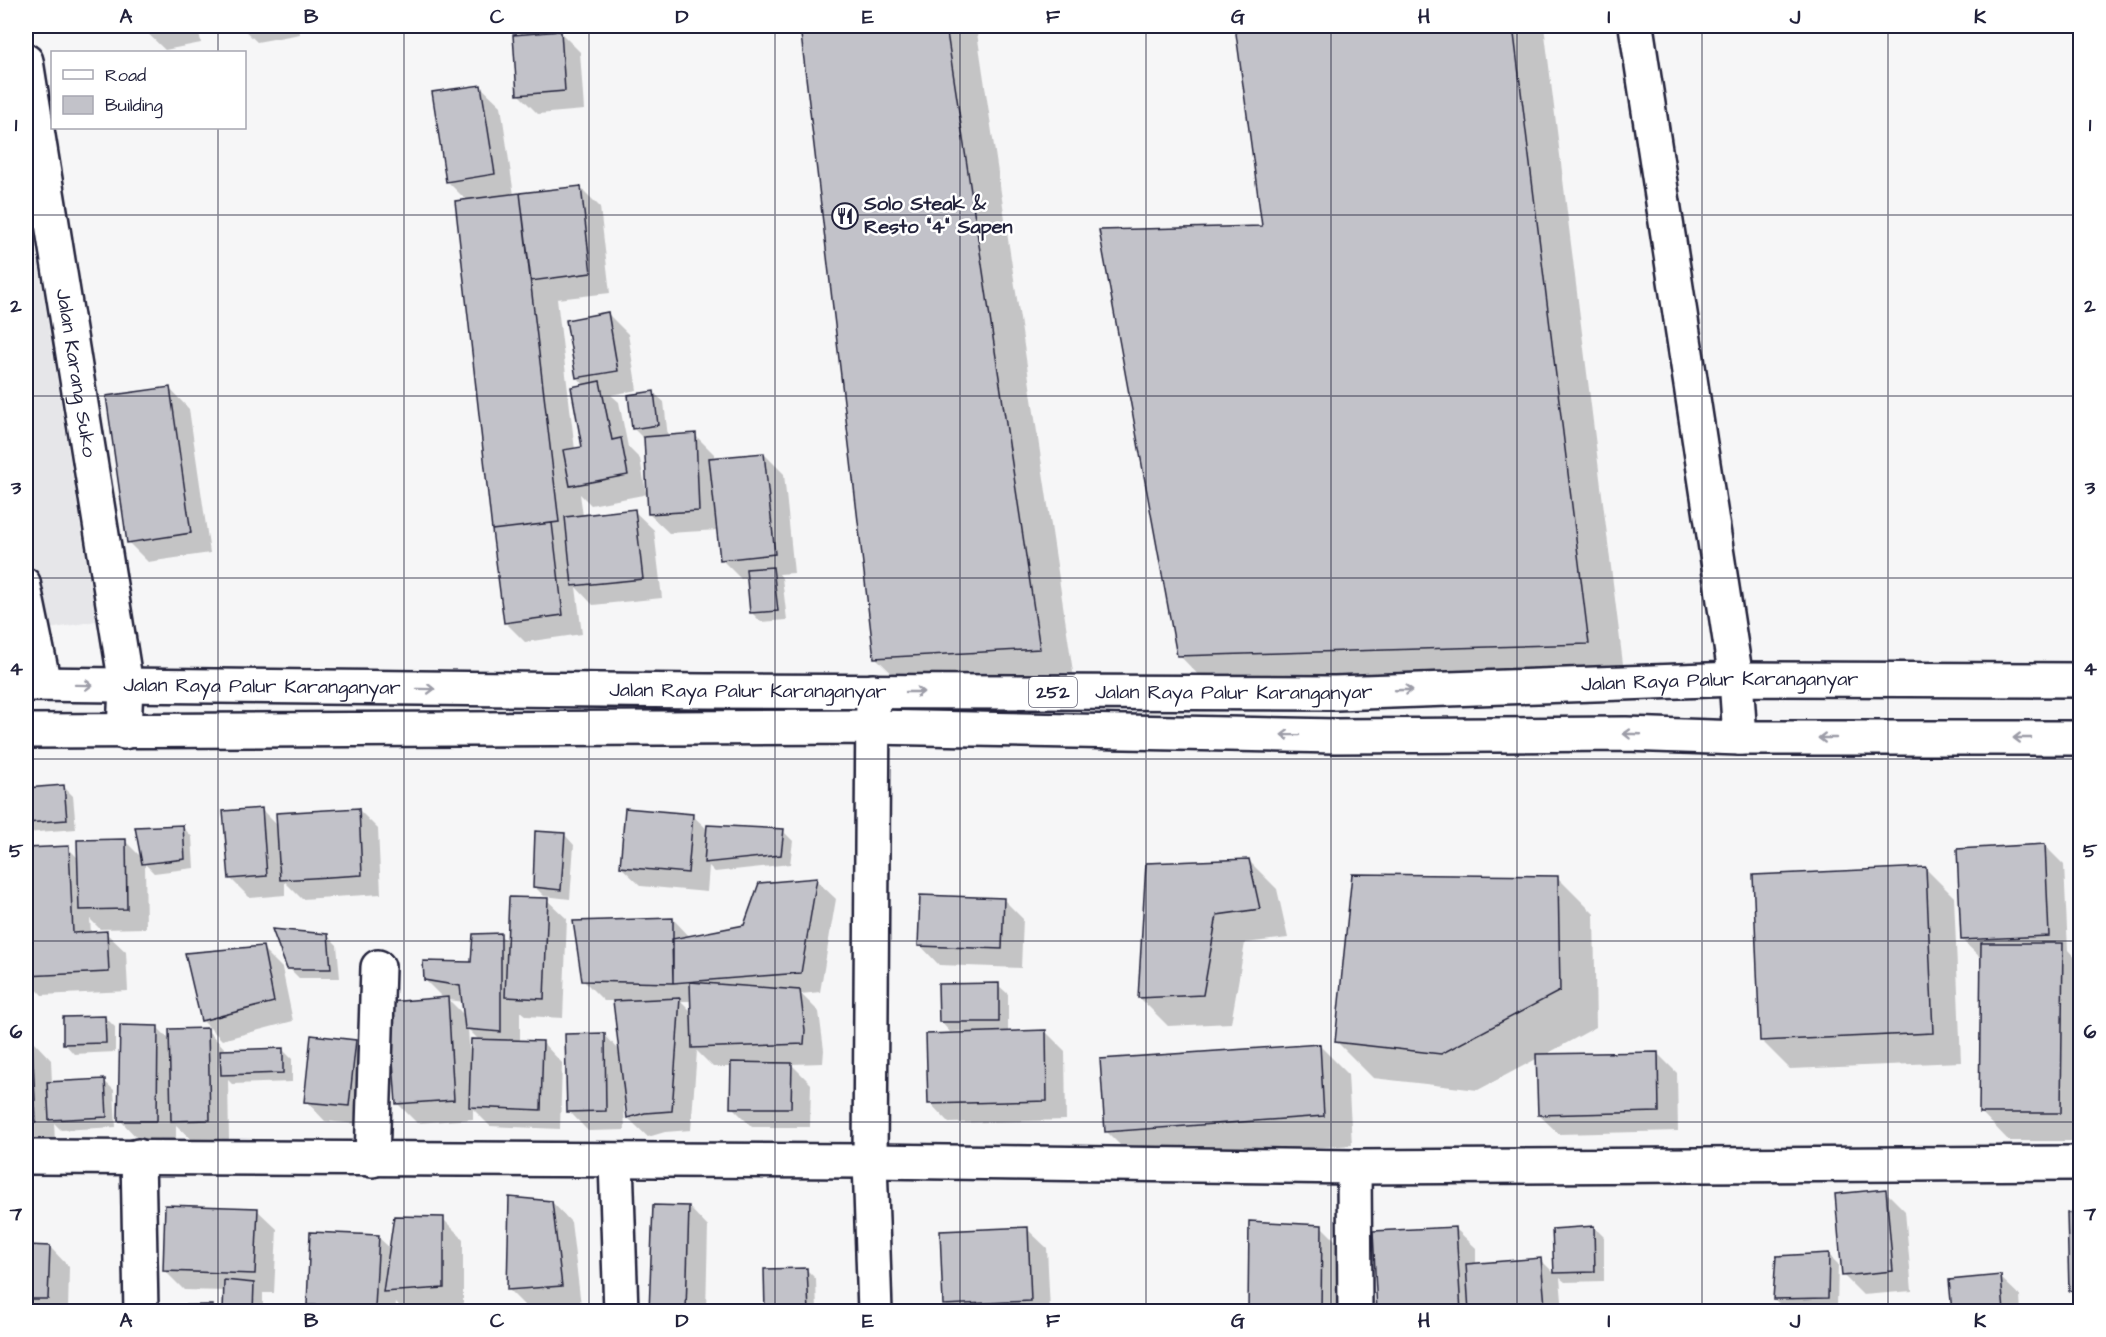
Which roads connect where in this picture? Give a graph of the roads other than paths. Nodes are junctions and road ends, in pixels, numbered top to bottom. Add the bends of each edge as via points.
1 (1636, 26) edge
2 (26, 61) edge
3 (26, 582) edge
4 (1736, 679) junction
5 (2080, 680) edge
6 (36, 684) edge
7 (126, 685) junction
8 (873, 691) junction
9 (1335, 693) junction
10 (872, 727) junction
11 (26, 731) edge
12 (124, 732) junction
13 (1335, 736) junction
14 (1740, 738) junction
15 (2080, 738) edge
16 (378, 967) dead end
17 (138, 1156) junction
18 (26, 1157) edge
19 (372, 1160) junction
20 (616, 1161) junction
21 (870, 1161) junction
22 (2080, 1162) edge
23 (1354, 1167) junction
24 (141, 1311) edge
25 (621, 1311) edge
26 (875, 1311) edge
27 (1354, 1311) edge

1 - 4 street
2 - 7 street, Jalan Karang Suko
3 - 6 lane
4 - 5 street, Jalan Raya Palur Karanganyar / 252
9 -> 4 street, Jalan Raya Palur Karanganyar / 252
4 - 14 street
6 -> 7 street, Jalan Raya Palur Karanganyar / 252
7 -> 8 street, Jalan Raya Palur Karanganyar / 252
7 - 12 street, Jalan Karang Suko
8 -> 9 street, Jalan Raya Palur Karanganyar / 252
8 - 10 street
9 - 13 street
10 - 12 street, Jalan Raya Palur Karanganyar / 252
13 -> 10 street, Jalan Raya Palur Karanganyar / 252
10 - 21 street
11 - 12 street, Jalan Raya Palur Karanganyar / 252
14 -> 13 street, Jalan Raya Palur Karanganyar / 252 via 1626,734
15 -> 14 street, Jalan Raya Palur Karanganyar / 252
16 - 19 street
17 - 18 street
17 - 19 street
17 - 24 street
19 - 20 street
20 - 21 street
20 - 25 street
21 - 23 street
21 - 26 street
22 - 23 street
23 - 27 street

